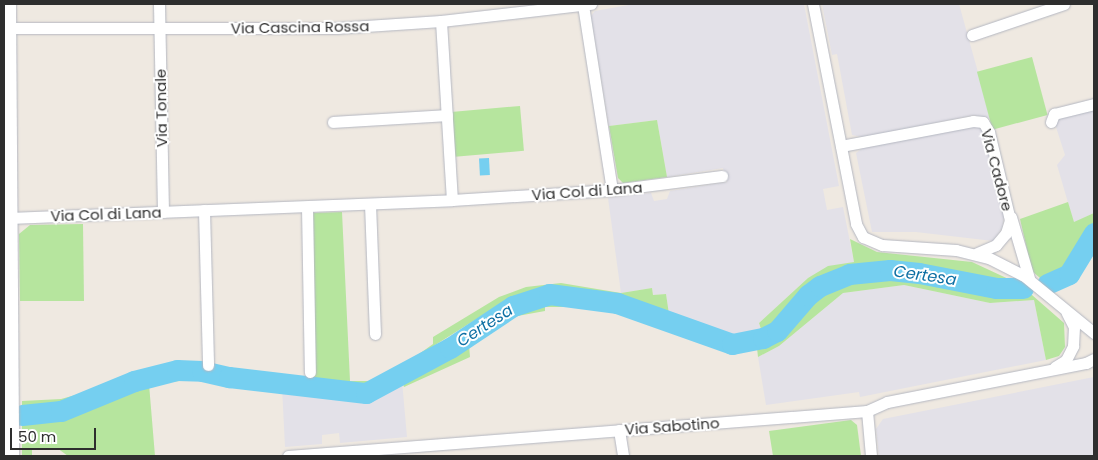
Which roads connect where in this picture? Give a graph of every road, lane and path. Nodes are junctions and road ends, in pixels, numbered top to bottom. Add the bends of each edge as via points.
1 (8, 4) edge
2 (159, 4) edge
3 (587, 4) edge
4 (813, 4) edge
5 (1064, 4) edge
6 (545, 7) edge
7 (441, 21) junction
8 (8, 28) junction
9 (159, 28) junction
10 (972, 36) dead end
11 (1094, 104) edge
12 (447, 115) junction
13 (333, 122) dead end
14 (1051, 122) dead end
15 (6, 128) edge
16 (841, 146) junction
17 (722, 176) dead end
18 (612, 190) junction
19 (452, 200) junction
20 (370, 204) junction
21 (307, 207) junction
22 (204, 210) junction
23 (1009, 211) junction
24 (163, 212) junction
25 (9, 218) junction
26 (6, 243) edge
27 (974, 253) junction
28 (1027, 276) junction
29 (1063, 308) junction
30 (1094, 333) edge
31 (375, 334) dead end
32 (1094, 359) edge
33 (208, 366) dead end
34 (1051, 368) junction
35 (310, 372) dead end
36 (867, 410) junction
37 (620, 430) junction
38 (11, 456) edge
39 (288, 456) edge
40 (623, 456) edge
41 (870, 456) edge

1 - 8 street
2 - 9 street, Via Tonale
3 - 6 street, Via Cascina Rossa
3 - 18 street
4 - 16 street, Via Cadore
5 - 10 street
6 - 7 street, Via Cascina Rossa
7 - 9 street, Via Cascina Rossa via 336,28
7 - 12 street
8 - 9 street, Via Cascina Rossa
8 - 15 street
9 - 24 street, Via Tonale
11 - 14 street via 1054,114
12 - 13 street
12 - 19 street
15 - 25 street
16 - 23 street, Via Cadore via 981,121 989,132
16 - 27 street, Via Cadore via 856,224 866,240 882,245
17 - 18 street, Via Col di Lana
18 - 19 street, Via Col di Lana
19 - 20 street, Via Col di Lana
20 - 21 street, Via Col di Lana
20 - 31 street
21 - 22 street, Via Col di Lana
21 - 35 street
22 - 24 street, Via Col di Lana
22 - 33 street
23 - 27 street, Via Cadore via 1004,237 989,250
23 - 28 street
24 - 25 street, Via Col di Lana
25 - 26 street
26 - 38 street
27 - 28 street, Via Cadore
28 - 29 street, Via Cadore
29 - 30 street, Via Cadore
29 - 34 street, Via Cadore via 1074,327 1074,346 1066,360
32 - 34 street via 1086,364
34 - 36 street, Via Sabotino via 887,402
36 - 37 street, Via Sabotino via 769,421
36 - 41 street
37 - 39 street, Via Sabotino
37 - 40 street

